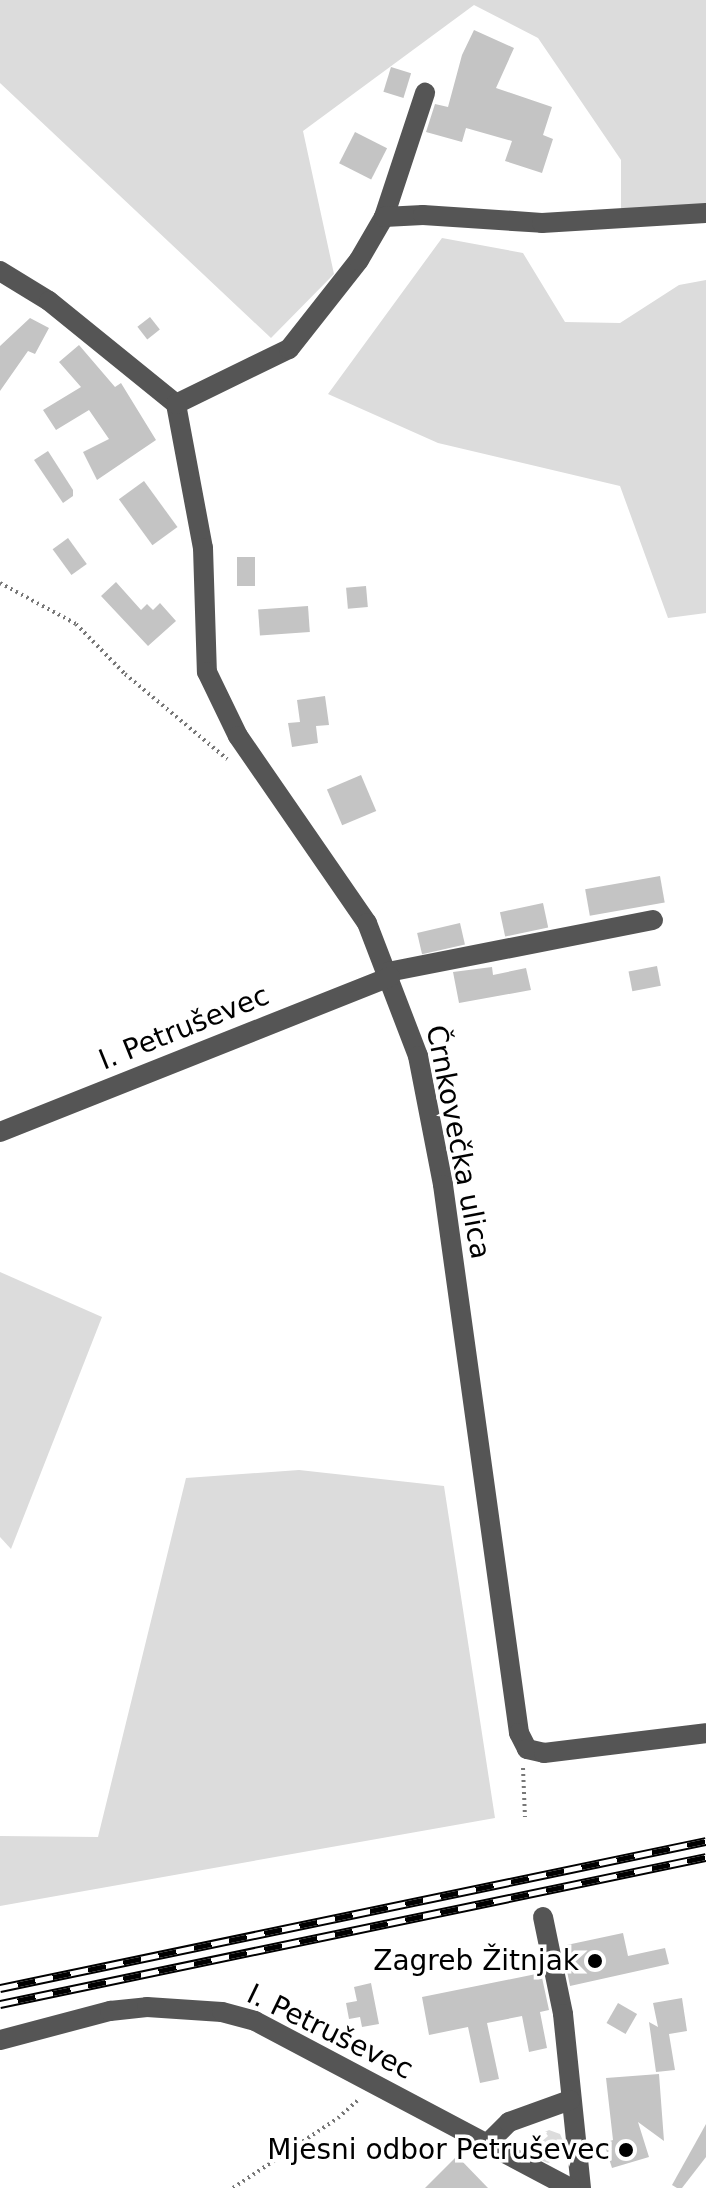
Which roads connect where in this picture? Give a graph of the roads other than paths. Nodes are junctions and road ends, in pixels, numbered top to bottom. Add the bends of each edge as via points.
1 (425, 93) dead end
2 (706, 213) edge
3 (384, 217) junction
4 (0, 271) edge
5 (176, 404) junction
6 (653, 920) dead end
7 (389, 975) junction
8 (0, 1132) edge
9 (706, 1733) edge
10 (543, 1917) dead end
11 (0, 2040) edge
12 (570, 2100) junction
13 (489, 2142) junction
14 (571, 2188) edge
15 (581, 2188) edge

1 - 3 street
2 - 3 street via 542,223
3 - 5 street via 359,260 289,349
4 - 5 street via 49,301
5 - 7 street, Črnkovečka ulica via 203,548 207,672 238,736 367,923
6 - 7 street, I. Petruševec
7 - 8 street, I. Petruševec
7 - 9 street, Črnkovečka ulica via 418,1056 443,1185 513,1706 527,1749 544,1753
10 - 12 street via 563,2014
11 - 13 street, I. Petruševec via 110,2011 186,2007 255,2021
12 - 13 street via 509,2122
12 - 15 street
13 - 14 street, I. Petruševec

